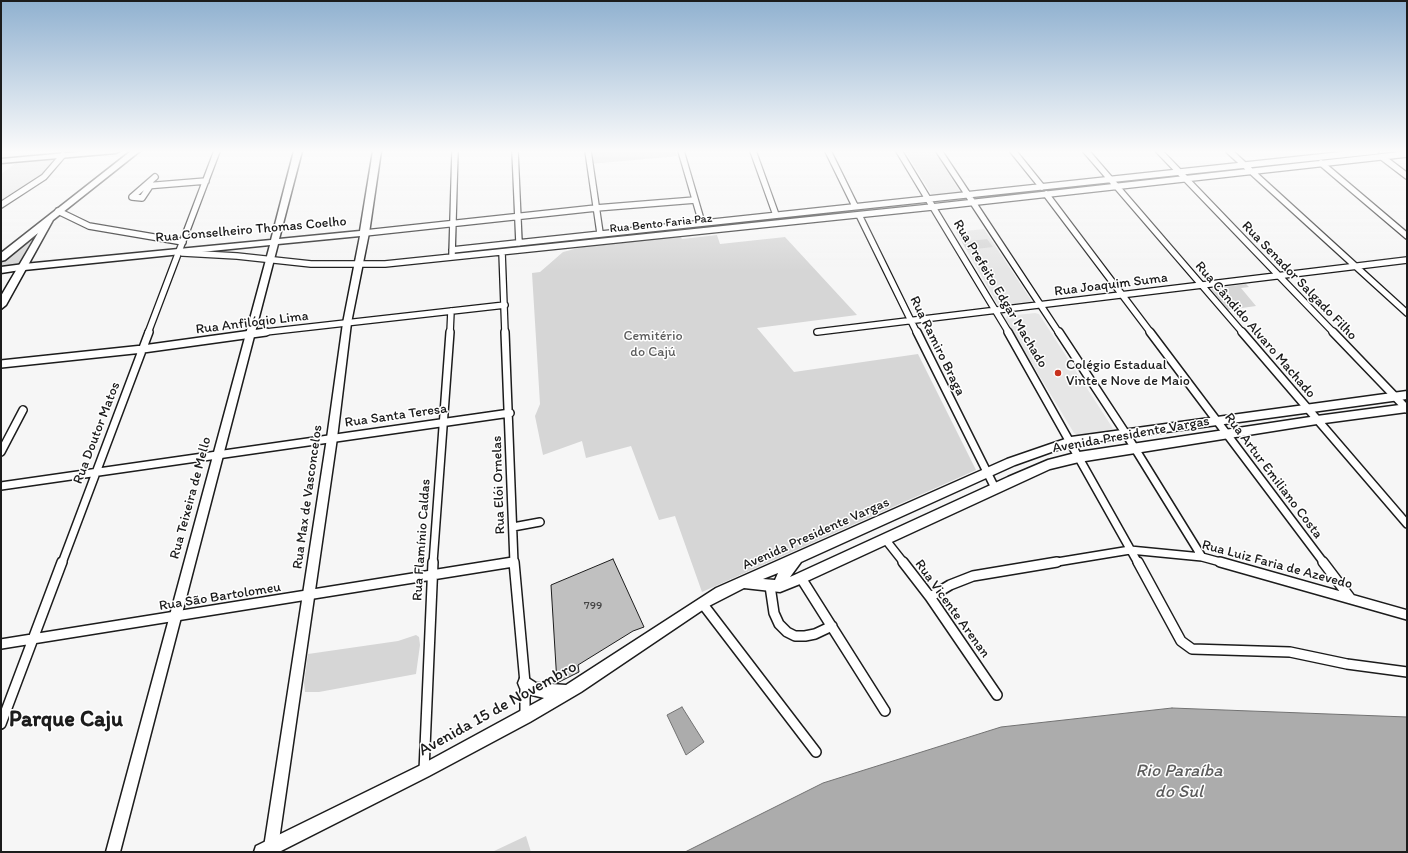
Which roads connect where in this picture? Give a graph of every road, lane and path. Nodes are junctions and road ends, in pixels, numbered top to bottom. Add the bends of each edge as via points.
1 (23, 191) edge
2 (84, 191) edge
3 (202, 191) edge
4 (287, 191) edge
5 (371, 191) edge
6 (454, 191) edge
7 (517, 191) edge
8 (594, 191) edge
9 (692, 191) edge
10 (767, 191) edge
11 (848, 191) edge
12 (923, 191) edge
13 (965, 191) edge
14 (1007, 191) edge
15 (1074, 191) edge
16 (1120, 191) edge
17 (1196, 191) edge
18 (1272, 191) edge
19 (1354, 191) edge
20 (1046, 194) junction
21 (968, 195) junction
22 (695, 200) junction
23 (928, 200) junction
24 (972, 203) junction
25 (1, 205) edge
26 (855, 206) junction
27 (932, 207) junction
28 (596, 208) junction
29 (55, 213) junction
30 (776, 215) junction
31 (859, 215) junction
32 (518, 216) junction
33 (702, 223) junction
34 (454, 224) junction
35 (365, 233) junction
36 (600, 233) junction
37 (1407, 236) edge
38 (25, 238) junction
39 (40, 238) junction
40 (273, 243) junction
41 (519, 243) junction
42 (180, 248) junction
43 (452, 250) junction
44 (502, 252) junction
45 (451, 257) junction
46 (1, 258) edge
47 (269, 259) junction
48 (1407, 260) edge
49 (359, 265) junction
50 (1357, 266) junction
51 (24, 267) junction
52 (1, 270) edge
53 (1279, 277) junction
54 (1201, 286) junction
55 (1122, 296) junction
56 (1, 305) edge
57 (505, 305) junction
58 (1040, 305) junction
59 (451, 311) junction
60 (996, 311) junction
61 (1407, 313) edge
62 (912, 321) junction
63 (347, 323) junction
64 (817, 332) dead end
65 (251, 334) junction
66 (143, 349) junction
67 (1, 364) edge
68 (1407, 395) edge
69 (1395, 396) junction
70 (1307, 408) junction
71 (1407, 409) edge
72 (23, 410) dead end
73 (510, 413) junction
74 (1317, 420) junction
75 (1218, 421) junction
76 (444, 423) junction
77 (1227, 433) junction
78 (1126, 434) junction
79 (332, 438) junction
80 (1071, 441) junction
81 (1135, 447) junction
82 (1, 452) edge
83 (217, 455) junction
84 (1079, 457) junction
85 (96, 473) junction
86 (986, 473) junction
87 (1, 486) edge
88 (995, 488) junction
89 (540, 522) dead end
90 (1407, 524) edge
91 (513, 527) junction
92 (885, 539) junction
93 (840, 540) junction
94 (1130, 550) junction
95 (1202, 557) junction
96 (797, 559) junction
97 (514, 562) junction
98 (826, 567) junction
99 (432, 577) junction
100 (801, 578) junction
101 (742, 582) junction
102 (775, 586) junction
103 (309, 596) junction
104 (930, 598) junction
105 (1351, 599) junction
106 (702, 603) junction
107 (1407, 615) edge
108 (174, 618) junction
109 (832, 626) junction
110 (33, 640) junction
111 (1, 644) edge
112 (1407, 672) edge
113 (525, 683) junction
114 (567, 692) junction
115 (997, 695) dead end
116 (885, 711) dead end
117 (524, 717) junction
118 (1, 724) edge
119 (816, 752) dead end
120 (424, 771) junction
121 (266, 850) edge
122 (113, 852) edge

1 - 25 street
2 - 29 highway
3 - 42 street, Rua Doutor Matos
4 - 40 main road, Rua Teixeira de Mello
5 - 35 main road, Rua Max de Vasconcelos
6 - 34 street
7 - 32 street
8 - 28 street
9 - 22 street
10 - 30 street
11 - 26 street
12 - 23 street, Rua Prefeito Edgar Machado
13 - 21 street
14 - 21 street, Rua Bento Faria Paz
15 - 20 street, Rua Bento Faria Paz
16 - 54 street, Rua Cândido Alvaro Machado
17 - 53 street, Rua Senador Salgado Filho
18 - 50 street
19 - 37 street
20 - 24 street, Rua Bento Faria Paz
20 - 55 street, Rua Artur Emiliano Costa
21 - 23 street, Rua Bento Faria Paz
21 - 24 street
22 - 28 street, Rua Conselheiro Thomas Coelho
22 - 33 street
23 - 26 street, Rua Bento Faria Paz
23 - 27 street, Rua Prefeito Edgar Machado
24 - 27 street, Rua Bento Faria Paz
24 - 58 street
26 - 30 street, Rua Bento Faria Paz
27 - 31 street, Rua Bento Faria Paz
27 - 60 street, Rua Prefeito Edgar Machado
28 - 32 street, Rua Conselheiro Thomas Coelho
28 - 36 street
29 - 38 highway
29 - 39 highway
29 - 42 street, Rua Bento Faria Paz via 89,226
30 - 33 street, Rua Bento Faria Paz
31 - 44 street, Rua Bento Faria Paz
31 - 62 street, Rua Ramiro Braga
32 - 34 street, Rua Conselheiro Thomas Coelho
32 - 41 street
33 - 36 street, Rua Bento Faria Paz
34 - 35 street, Rua Conselheiro Thomas Coelho
34 - 43 street
35 - 40 main road, Rua Conselheiro Thomas Coelho
35 - 49 main road, Rua Max de Vasconcelos
36 - 41 street, Rua Bento Faria Paz
38 - 39 highway via 35,234
38 - 46 highway
39 - 51 highway
40 - 42 main road, Rua Conselheiro Thomas Coelho
40 - 47 main road, Rua Teixeira de Mello
41 - 43 street, Rua Bento Faria Paz
42 - 47 street, Rua Bento Faria Paz
42 - 51 main road, Rua Conselheiro Thomas Coelho
42 - 66 street, Rua Doutor Matos
43 - 45 street
44 - 45 street, Rua Bento Faria Paz
44 - 57 street, Rua Elói Ornelas
45 - 49 street, Rua Bento Faria Paz
47 - 49 street, Rua Bento Faria Paz via 311,264
47 - 65 main road, Rua Teixeira de Mello
48 - 50 street, Rua Joaquim Suma
49 - 63 main road, Rua Max de Vasconcelos
50 - 53 street, Rua Joaquim Suma
50 - 61 street
51 - 52 main road, Rua Conselheiro Thomas Coelho
51 - 56 highway
53 - 54 street, Rua Joaquim Suma
53 - 69 street, Rua Senador Salgado Filho
54 - 55 street, Rua Joaquim Suma
54 - 70 street, Rua Cândido Alvaro Machado
55 - 58 street, Rua Joaquim Suma
55 - 75 street, Rua Artur Emiliano Costa
57 - 59 street, Rua Anfilóqio Lima
57 - 73 street, Rua Elói Ornelas
58 - 60 street, Rua Joaquim Suma
58 - 78 street
59 - 63 street, Rua Anfilóqio Lima
59 - 76 street, Rua Flamínio Caldas
60 - 62 street, Rua Joaquim Suma
60 - 80 street, Rua Prefeito Edgar Machado
62 - 64 street, Rua Joaquim Suma
62 - 86 street, Rua Ramiro Braga
63 - 65 street, Rua Anfilóqio Lima
63 - 79 main road, Rua Max de Vasconcelos
65 - 66 street, Rua Anfilóqio Lima
65 - 83 main road, Rua Teixeira de Mello
66 - 67 street, Rua Anfilóqio Lima
66 - 85 street, Rua Doutor Matos
68 - 69 main road, Avenida Presidente Vargas
69 - 70 main road, Avenida Presidente Vargas
69 - 71 street, Rua Senador Salgado Filho
70 - 74 street, Rua Cândido Alvaro Machado
70 - 75 main road, Avenida Presidente Vargas
71 - 74 main road, Avenida Presidente Vargas
72 - 82 street
73 - 76 street, Rua Santa Teresa
73 - 91 street, Rua Elói Ornelas
74 - 77 main road, Avenida Presidente Vargas
74 - 90 street, Rua Cândido Alvaro Machado
75 - 77 street, Rua Artur Emiliano Costa
75 - 78 main road, Avenida Presidente Vargas
76 - 79 street, Rua Santa Teresa
76 - 99 street, Rua Flamínio Caldas
77 - 81 main road, Avenida Presidente Vargas
77 - 105 street, Rua Artur Emiliano Costa
78 - 80 main road, Avenida Presidente Vargas
78 - 81 street
79 - 83 street, Rua Santa Teresa
79 - 103 main road, Rua Max de Vasconcelos
80 - 84 street, Rua Prefeito Edgar Machado
80 - 86 main road, Avenida Presidente Vargas
81 - 84 main road, Avenida Presidente Vargas
81 - 95 street
83 - 85 street, Rua Santa Teresa
83 - 108 main road, Rua Teixeira de Mello
84 - 88 main road, Avenida Presidente Vargas via 1048,465
84 - 94 street, Rua Prefeito Edgar Machado
85 - 87 street, Rua Santa Teresa
85 - 110 street, Rua Doutor Matos
86 - 88 street, Rua Ramiro Braga
86 - 93 main road, Avenida Presidente Vargas
88 - 92 main road, Avenida Presidente Vargas
89 - 91 street
91 - 97 street, Rua Elói Ornelas
92 - 98 main road, Avenida Presidente Vargas
92 - 104 street, Rua Vicente Arenan
93 - 96 main road, Avenida Presidente Vargas
93 - 98 main road via 845,547 844,551
94 - 95 street, Rua Luiz Faria de Azevedo
94 - 104 street, Rua Luiz Faria de Azevedo via 973,576 950,585
94 - 112 street, Rua Prefeito Edgar Machado via 1181,641 1192,649 1290,652 1347,664
95 - 105 street, Rua Luiz Faria de Azevedo
96 - 101 main road, Avenida Presidente Vargas
96 - 102 main road
97 - 99 street, Rua São Bartolomeu
97 - 113 street, Rua Elói Ornelas
98 - 100 main road, Avenida Presidente Vargas
99 - 103 street, Rua São Bartolomeu
99 - 120 street, Rua Flamínio Caldas
100 - 102 main road, Avenida Presidente Vargas
100 - 109 street
101 - 102 main road, Avenida Presidente Vargas
101 - 106 main road, Avenida 15 de Novembro
102 - 109 street via 774,613 779,624 787,632 795,636 805,636
103 - 108 street, Rua São Bartolomeu
103 - 121 main road, Rua Max de Vasconcelos
104 - 115 street, Rua Vicente Arenan
105 - 107 street, Rua Luiz Faria de Azevedo
106 - 114 main road, Avenida 15 de Novembro
106 - 119 street
108 - 110 street, Rua São Bartolomeu
108 - 122 main road, Rua Teixeira de Mello
109 - 116 street
110 - 111 street, Rua São Bartolomeu
110 - 118 street, Rua Doutor Matos
113 - 114 main road via 533,689 542,691
113 - 117 street, Rua Elói Ornelas
114 - 117 main road, Avenida 15 de Novembro
117 - 120 main road, Avenida 15 de Novembro
120 - 121 main road, Avenida 15 de Novembro

